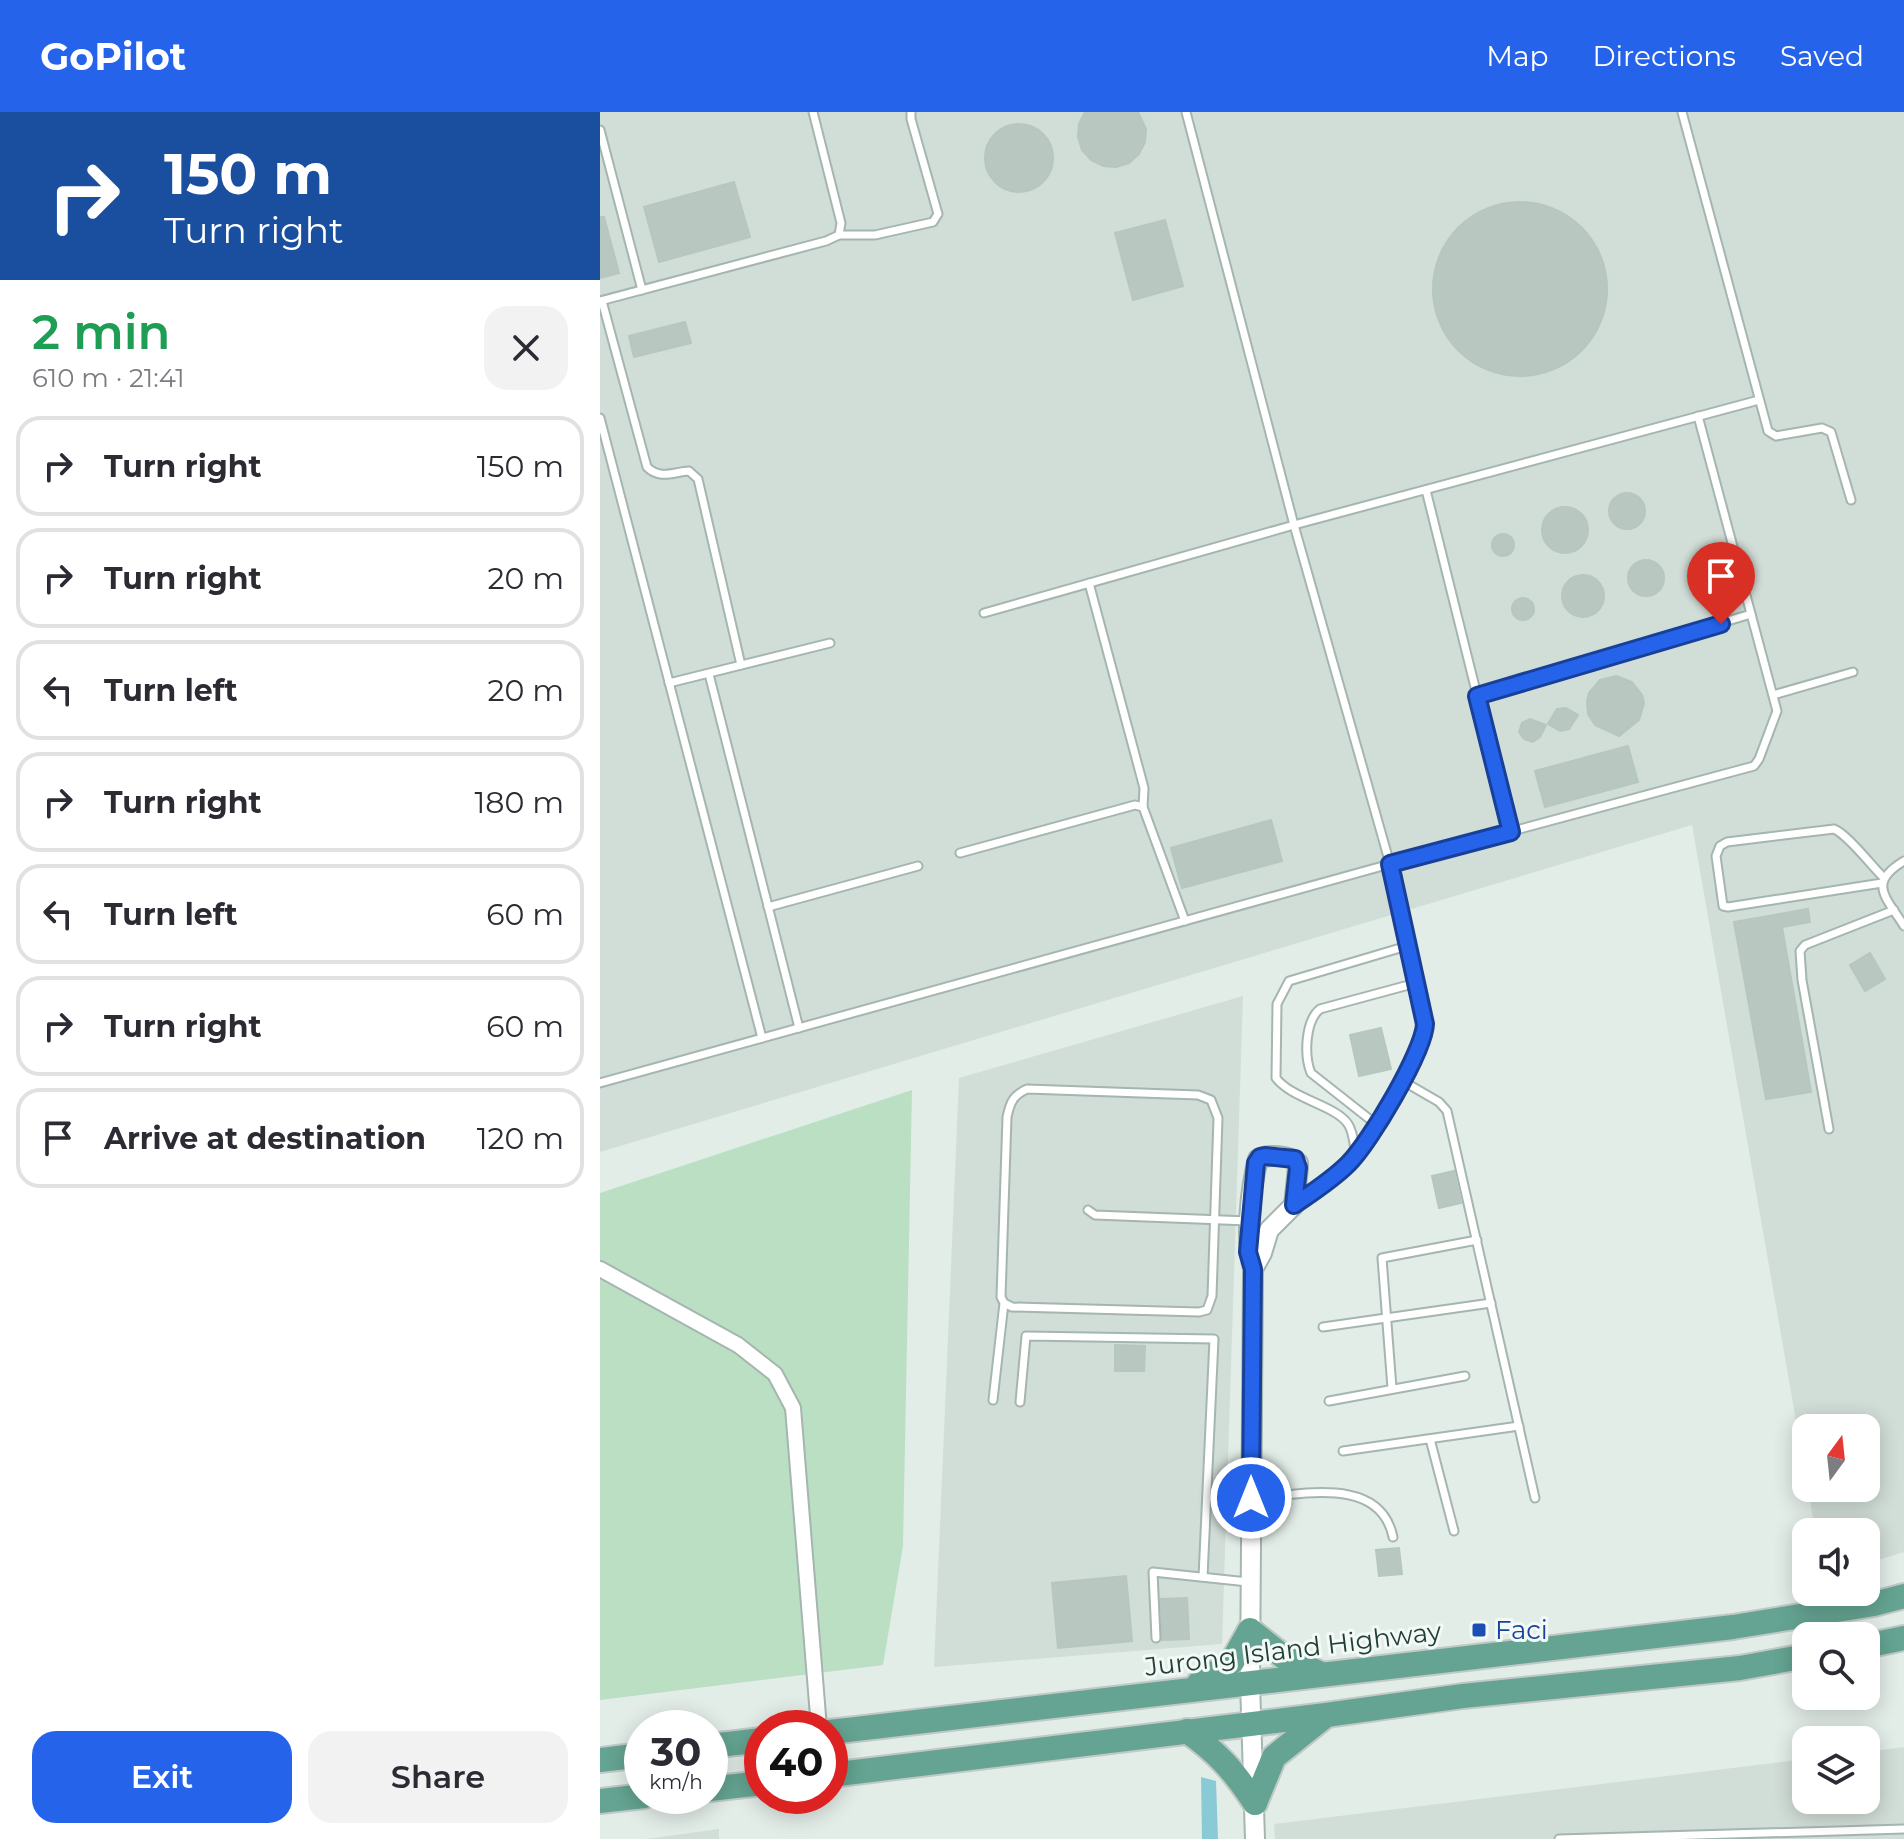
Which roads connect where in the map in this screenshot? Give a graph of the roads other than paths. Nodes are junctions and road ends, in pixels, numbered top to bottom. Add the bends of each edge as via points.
1 (813, 112) edge
2 (911, 112) edge
3 (1186, 112) edge
4 (1682, 112) edge
5 (600, 130) edge
6 (839, 235) junction
7 (642, 290) junction
8 (601, 301) edge
9 (1759, 400) junction
10 (1698, 416) junction
11 (600, 418) edge
12 (1426, 490) junction
13 (1851, 500) dead end
14 (1294, 525) junction
15 (1089, 583) junction
16 (984, 613) dead end
17 (1751, 614) junction
18 (830, 643) dead end
19 (741, 665) junction
20 (1853, 672) dead end
21 (709, 674) junction
22 (669, 683) junction
23 (1773, 695) junction
24 (1477, 696) junction
25 (1143, 807) junction
26 (1511, 832) junction
27 (960, 853) dead end
28 (1904, 861) edge
29 (1390, 864) junction
30 (918, 866) dead end
31 (1883, 880) junction
32 (768, 907) junction
33 (1894, 910) junction
34 (1185, 921) junction
35 (1904, 926) edge
36 (1407, 946) junction
37 (1416, 983) junction
38 (799, 1028) junction
39 (762, 1038) junction
40 (1401, 1080) junction
41 (600, 1083) edge
42 (1377, 1125) junction
43 (1829, 1129) dead end
44 (1356, 1156) junction
45 (1294, 1205) junction
46 (1088, 1210) dead end
47 (1215, 1220) junction
48 (1250, 1221) junction
49 (1477, 1240) junction
50 (600, 1269) edge
51 (1253, 1269) junction
52 (1004, 1303) junction
53 (1491, 1303) junction
54 (1387, 1317) junction
55 (1323, 1327) dead end
56 (1465, 1376) dead end
57 (1392, 1388) junction
58 (993, 1400) dead end
59 (1329, 1401) dead end
60 (1020, 1402) dead end
61 (1519, 1426) junction
62 (1430, 1439) junction
63 (1343, 1451) dead end
64 (1251, 1498) junction
65 (1535, 1498) dead end
66 (1454, 1531) dead end
67 (1393, 1537) dead end
68 (1203, 1577) junction
69 (1250, 1582) junction
70 (1904, 1596) edge
71 (1250, 1630) junction
72 (1156, 1638) dead end
73 (1904, 1638) edge
74 (1880, 1643) edge
75 (1792, 1659) edge
76 (1321, 1674) junction
77 (1250, 1682) junction
78 (1187, 1690) junction
79 (818, 1710) edge
80 (1326, 1715) junction
81 (1252, 1724) junction
82 (848, 1730) edge
83 (1187, 1731) junction
84 (624, 1757) edge
85 (600, 1760) edge
86 (848, 1773) edge
87 (624, 1798) edge
88 (600, 1801) edge
89 (1255, 1803) junction
90 (1904, 1829) edge
91 (1736, 1837) edge
92 (1255, 1839) edge
93 (1559, 1839) edge
94 (1591, 1839) edge

1 - 6 lane via 841,223
2 - 6 lane via 937,218 875,235
3 - 14 lane
4 - 9 lane
5 - 7 lane
6 - 7 lane
7 - 8 lane
8 - 19 lane via 647,467 664,475 689,471 698,479
9 - 10 lane
9 - 13 lane via 1773,435 1822,428 1831,432
10 - 12 lane
10 - 17 lane
11 - 22 lane
12 - 14 lane
12 - 24 lane
14 - 15 lane
14 - 29 lane
15 - 16 lane
15 - 25 lane via 1144,788
17 - 23 lane
17 - 24 lane
18 - 19 lane
19 - 21 lane
20 - 23 lane
21 - 22 lane
21 - 32 lane
22 - 39 lane
23 - 26 lane via 1776,715 1754,766
24 - 26 lane
25 - 27 lane
25 - 34 lane
26 - 29 lane
28 - 31 lane
29 - 34 lane
29 - 36 lane
30 - 32 lane
31 - 31 lane via 1728,907 1723,906 1716,856 1727,842 1834,829
31 - 33 lane via 1883,892
32 - 38 lane
33 - 35 lane
33 - 43 lane via 1800,951
34 - 38 lane
36 - 37 lane
36 - 44 lane via 1289,981 1277,1004 1276,1078 1345,1120
37 - 40 lane via 1425,1031
37 - 42 lane via 1320,1009 1309,1024 1311,1073
38 - 39 lane
39 - 41 lane
40 - 42 lane
40 - 49 lane via 1447,1111
42 - 44 lane
44 - 45 lane
45 - 48 street via 1295,1159 1260,1157
45 - 51 street via 1269,1230
46 - 47 lane via 1095,1215
47 - 48 lane
47 - 52 lane via 1207,1310
47 - 52 lane via 1218,1118 1211,1100 1198,1095 1027,1089 1010,1102 1007,1117
48 - 51 street
49 - 53 lane
49 - 54 lane via 1382,1258
50 - 79 street via 738,1345 775,1374 793,1408
51 - 64 street
52 - 58 lane
53 - 54 lane
53 - 61 lane
54 - 55 lane
54 - 57 lane
56 - 57 lane
57 - 59 lane
60 - 68 lane via 1026,1336 1214,1339
61 - 62 lane
61 - 65 lane
62 - 63 lane
62 - 66 lane
64 - 67 lane via 1350,1492 1371,1502 1391,1526
64 - 69 street
68 - 69 lane
68 - 72 lane via 1153,1572
69 - 71 street
70 - 76 main road, Jurong Island Highway via 1733,1627
71 - 76 main road via 1285,1658
71 - 77 street
71 - 78 main road via 1232,1662
73 - 74 main road
75 - 80 main road
76 - 77 main road, Jurong Island Highway
77 - 78 main road, Jurong Island Highway
77 - 81 street
78 - 82 main road, Jurong Island Highway
80 - 81 main road
80 - 89 main road via 1274,1757
81 - 83 main road
81 - 89 street
83 - 86 main road
83 - 89 main road via 1225,1762
84 - 85 main road
87 - 88 main road
89 - 92 street
90 - 91 lane
91 - 94 lane
93 - 94 lane

